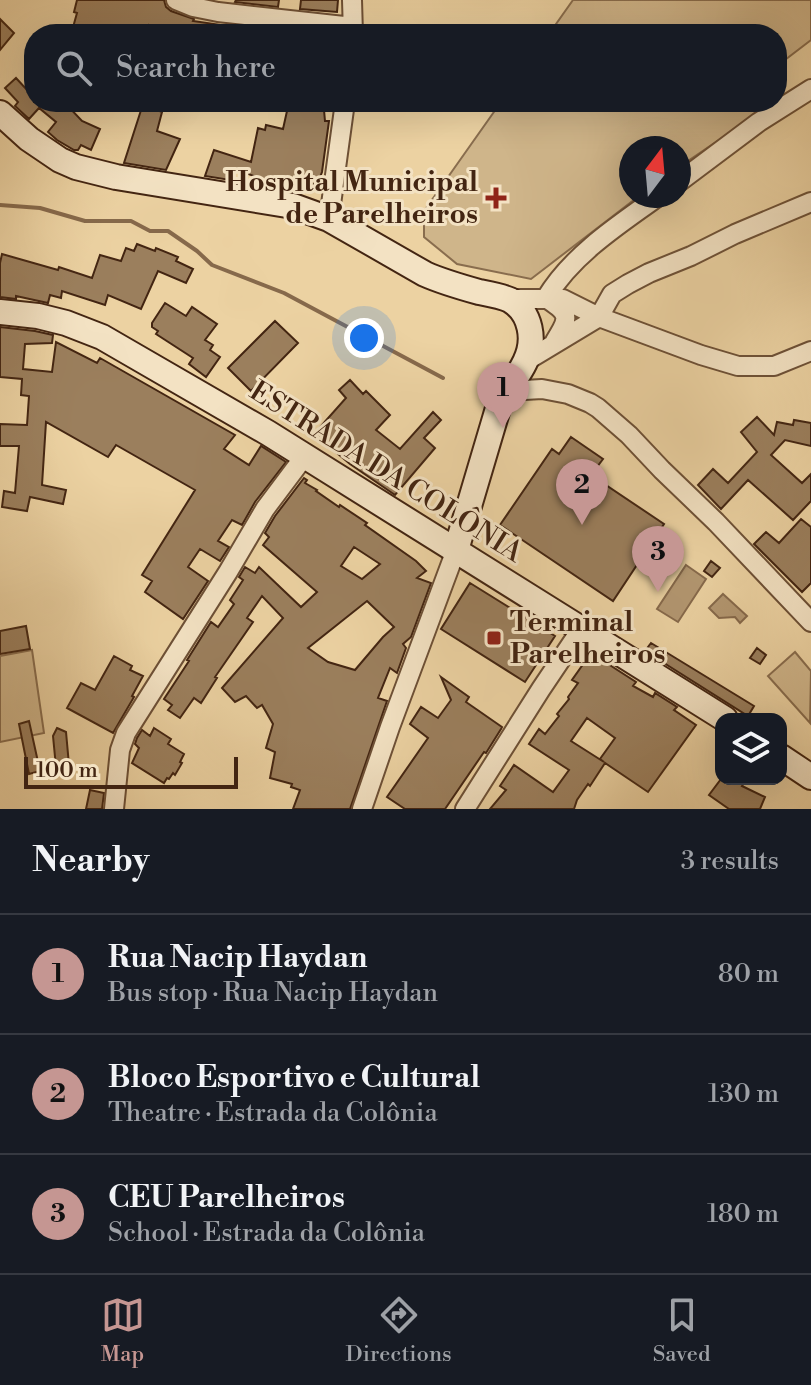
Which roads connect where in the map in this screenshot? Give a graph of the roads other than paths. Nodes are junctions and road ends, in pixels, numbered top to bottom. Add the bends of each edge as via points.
1 (176, 0) edge
2 (352, 0) edge
3 (308, 24) edge
4 (353, 24) edge
5 (811, 89) edge
6 (787, 103) edge
7 (344, 112) edge
8 (775, 112) edge
9 (0, 113) edge
10 (691, 173) edge
11 (811, 202) edge
12 (643, 208) edge
13 (329, 219) junction
14 (546, 298) junction
15 (509, 299) junction
16 (0, 312) edge
17 (599, 317) junction
18 (553, 343) junction
19 (811, 351) edge
20 (526, 361) junction
21 (506, 391) junction
22 (304, 457) junction
23 (456, 550) junction
24 (811, 622) edge
25 (578, 635) junction
26 (715, 713) edge
27 (787, 761) edge
28 (811, 777) edge
29 (114, 809) edge
30 (362, 809) edge
31 (465, 809) edge

1 - 3 street via 218,12
2 - 4 street
5 - 6 street
7 - 13 street
8 - 10 street
9 - 13 main road via 29,139 76,167 293,206
11 - 17 street via 649,273 612,294
12 - 14 street via 563,273
13 - 15 main road via 442,281
14 - 15 street
14 - 17 street via 563,299
14 - 18 street via 566,318
15 - 20 main road via 522,311 531,333
16 - 22 main road, ESTRADA DA COLÔNIA via 52,319 102,337
17 - 18 street
17 - 19 street via 738,366 774,366
18 - 20 street
20 - 21 main road
21 - 23 main road
21 - 24 street via 542,389 598,408
22 - 23 main road, ESTRADA DA COLÔNIA
22 - 29 street via 265,509 126,733
23 - 25 main road, ESTRADA DA COLÔNIA
23 - 30 street
25 - 26 main road, ESTRADA DA COLÔNIA
25 - 31 street
27 - 28 main road

